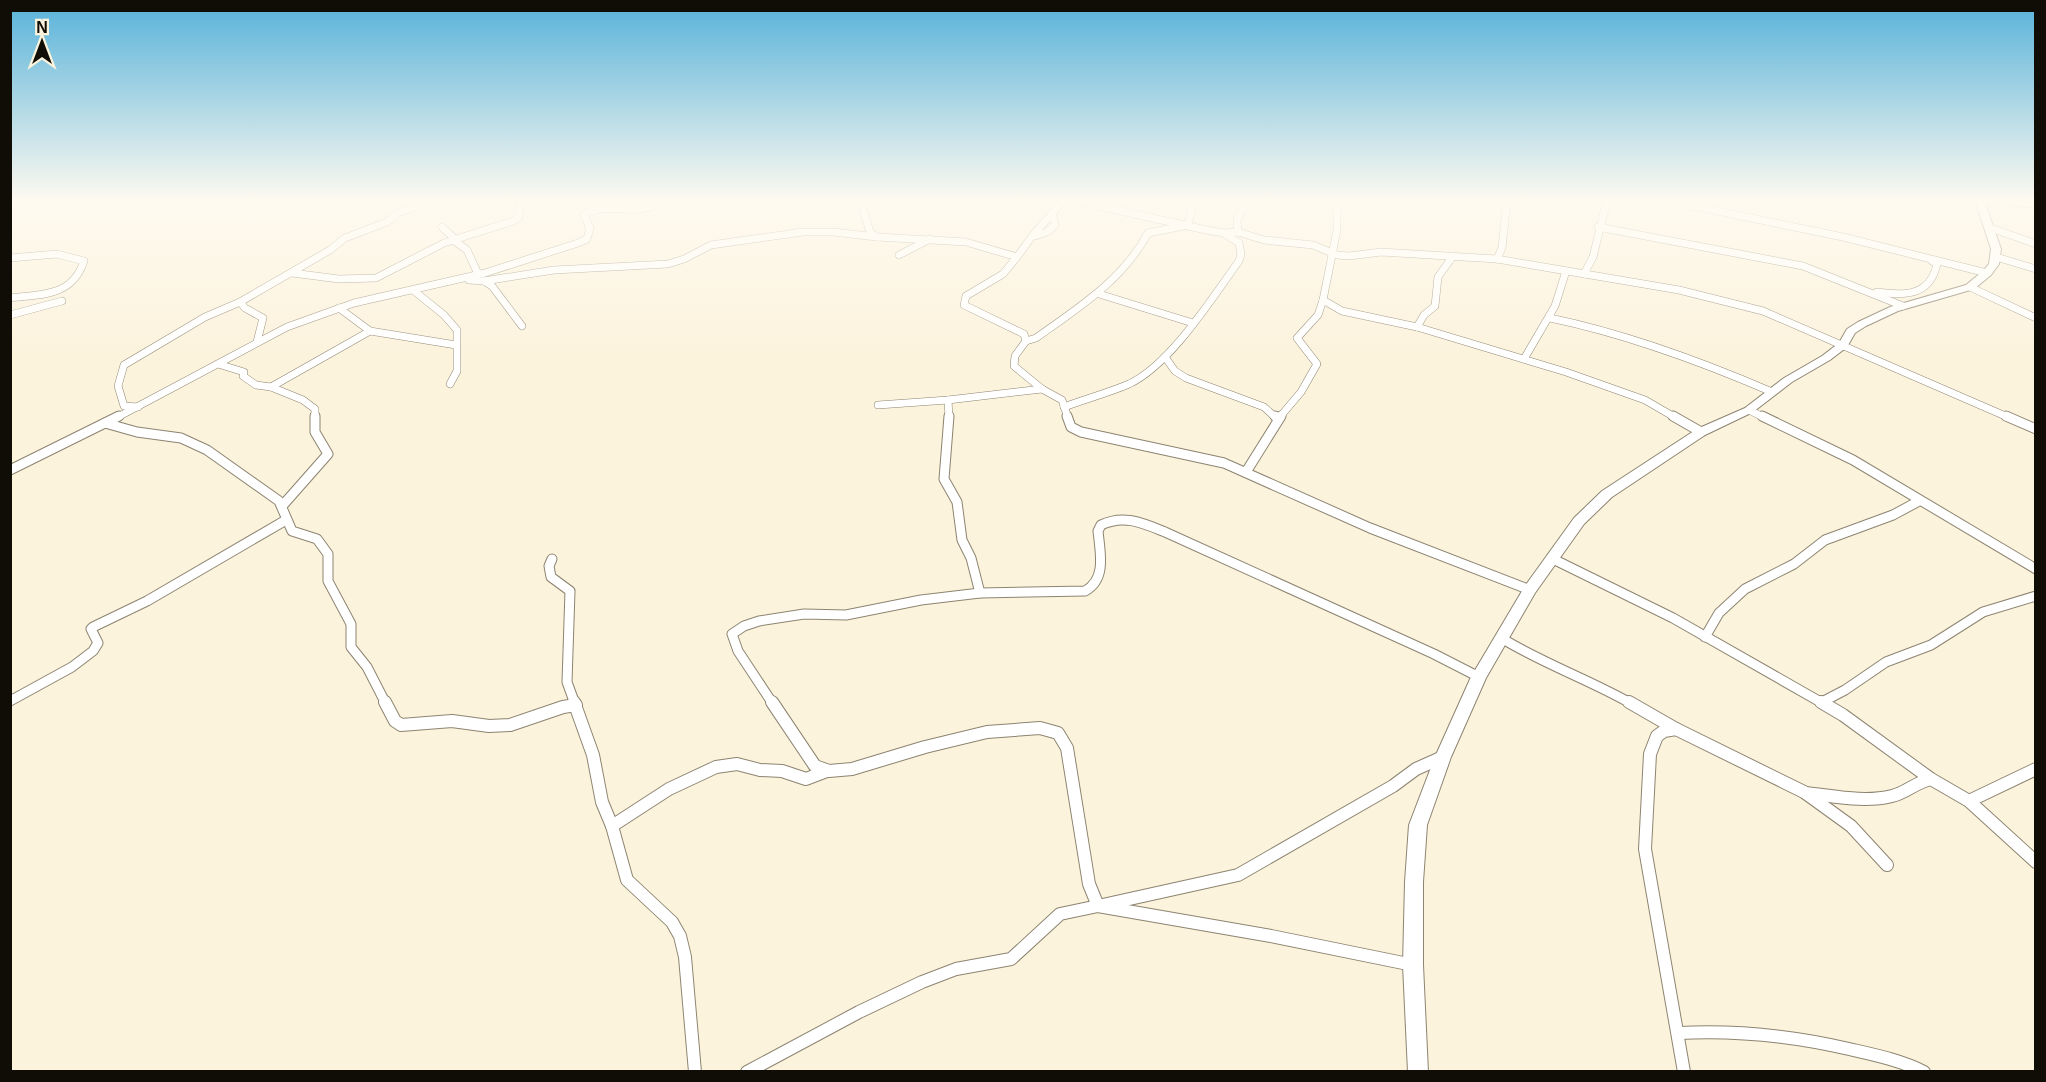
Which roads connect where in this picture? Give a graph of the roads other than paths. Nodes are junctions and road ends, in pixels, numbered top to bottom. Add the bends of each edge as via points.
1 (329, 250) edge
2 (430, 250) edge
3 (467, 250) edge
4 (551, 250) edge
5 (700, 250) edge
6 (908, 250) edge
7 (1001, 250) edge
8 (1021, 250) edge
9 (1137, 250) edge
10 (1240, 250) edge
11 (1326, 250) edge
12 (1501, 250) edge
13 (1594, 250) edge
14 (1724, 250) edge
15 (1895, 250) edge
16 (1996, 250) edge
17 (1332, 253) junction
18 (899, 255) dead end
19 (1453, 256) junction
20 (1017, 257) junction
21 (1996, 257) junction
22 (10, 258) edge
23 (1497, 259) junction
24 (1932, 260) junction
25 (2036, 269) edge
26 (1566, 271) junction
27 (290, 272) junction
28 (1987, 273) junction
29 (478, 274) junction
30 (1584, 274) junction
31 (458, 280) junction
32 (484, 281) junction
33 (1970, 287) junction
34 (412, 290) junction
35 (1866, 290) junction
36 (1100, 294) junction
37 (10, 298) edge
38 (1323, 300) junction
39 (62, 301) dead end
40 (240, 302) junction
41 (1903, 306) junction
42 (339, 308) junction
43 (1320, 310) junction
44 (1342, 311) junction
45 (10, 315) edge
46 (1550, 318) junction
47 (2036, 318) edge
48 (1193, 323) junction
49 (522, 326) dead end
50 (1417, 327) junction
51 (370, 331) junction
52 (1026, 341) junction
53 (257, 342) junction
54 (456, 345) junction
55 (1843, 345) junction
56 (1165, 357) junction
57 (1524, 359) junction
58 (218, 364) junction
59 (450, 384) dead end
60 (271, 387) junction
61 (1042, 389) junction
62 (1772, 392) junction
63 (948, 400) junction
64 (878, 405) dead end
65 (1064, 406) junction
66 (138, 407) junction
67 (1749, 410) junction
68 (1278, 419) junction
69 (105, 423) junction
70 (2036, 429) edge
71 (1701, 432) junction
72 (10, 470) edge
73 (1246, 472) junction
74 (1919, 501) junction
75 (283, 505) junction
76 (285, 520) junction
77 (1551, 558) junction
78 (552, 559) dead end
79 (2036, 569) edge
80 (1530, 590) junction
81 (980, 593) junction
82 (2036, 597) edge
83 (1705, 637) junction
84 (1503, 639) junction
85 (1479, 677) junction
86 (10, 700) edge
87 (1822, 702) junction
88 (576, 705) junction
89 (1676, 729) junction
90 (1443, 757) junction
91 (2036, 770) edge
92 (827, 771) junction
93 (1931, 779) junction
94 (1804, 792) junction
95 (1969, 801) junction
96 (612, 826) junction
97 (2036, 862) edge
98 (1887, 865) dead end
99 (1098, 906) junction
100 (1413, 964) junction
101 (1679, 1033) junction
102 (767, 1067) edge
103 (695, 1071) edge
104 (747, 1071) edge
105 (1418, 1071) edge
106 (1684, 1071) edge
107 (1924, 1071) edge

1 - 27 street
2 - 27 street via 369,279
3 - 29 street
4 - 29 street
5 - 32 street via 668,264 554,270
6 - 18 street
7 - 20 street
8 - 20 street
9 - 36 street
10 - 48 street via 1239,261
11 - 17 street
12 - 23 street
13 - 30 street
14 - 35 street via 1796,264
15 - 24 street
16 - 21 main road
17 - 19 street
17 - 38 street
19 - 23 street
19 - 50 street via 1438,277 1435,306
20 - 52 street via 1009,269 964,300 968,308 1020,330
21 - 25 street
21 - 28 main road
22 - 37 street via 69,254 84,261 77,279 65,288
23 - 26 street
24 - 28 street
24 - 35 street via 1937,268 1928,285 1919,291 1905,294
26 - 30 street
26 - 46 street
27 - 40 street
28 - 33 main road
29 - 31 street
30 - 55 street via 1743,305
31 - 32 street
31 - 34 street
32 - 49 street
33 - 41 main road
33 - 47 street
34 - 42 street
34 - 54 street via 457,330
35 - 41 street
36 - 48 street
36 - 52 street
38 - 43 street
38 - 44 street
39 - 45 street
40 - 53 street via 263,318
40 - 66 street via 205,317 124,364 120,400 124,406
41 - 55 main road via 1851,331
42 - 51 street
42 - 53 street
43 - 44 street
43 - 68 street via 1297,338 1317,364 1301,392
44 - 50 street
46 - 57 street
46 - 62 street via 1687,356
48 - 56 street
50 - 57 street
51 - 54 street
51 - 60 street
52 - 61 street via 1015,356 1014,366
53 - 58 street
54 - 59 street via 457,371
55 - 62 main road
55 - 70 street
56 - 65 street via 1131,383
56 - 68 street via 1186,378 1264,407
57 - 71 street via 1637,397
58 - 60 street via 244,372 246,380 257,386
58 - 66 street
60 - 75 street via 315,409 315,432 328,454
61 - 63 street
61 - 65 street via 1056,395
62 - 67 main road
63 - 64 street
63 - 81 street via 944,479 957,502 962,540
65 - 73 street via 1071,427 1081,432 1200,456
66 - 69 street
67 - 71 main road
67 - 74 street via 1853,460
68 - 73 street
69 - 72 street
69 - 75 street via 181,438 226,462
71 - 77 main road via 1607,494 1579,521
73 - 80 street via 1370,528
74 - 79 street
74 - 83 street via 1825,540 1794,564 1745,589 1719,613
75 - 76 street
76 - 86 street via 93,627 96,648 74,665
76 - 88 street via 292,531 317,539 328,554 328,581 351,624 351,647 401,725 510,724
77 - 80 main road
77 - 83 street
78 - 88 street via 551,577 570,591 567,682
80 - 84 main road
81 - 85 street via 1090,590 1099,580 1101,525 1108,520 1130,519
81 - 92 street via 911,601 846,615 820,612 759,621 732,634 738,651 815,766
82 - 87 street via 1983,612 1931,645 1886,662
83 - 87 street
84 - 85 main road
84 - 89 street via 1597,684
85 - 90 main road
87 - 93 street
88 - 96 street
89 - 94 street
89 - 101 street via 1657,736 1650,754 1645,849
90 - 99 street via 1416,769 1238,875
90 - 100 main road via 1418,825
91 - 95 street
92 - 96 street via 800,780 784,772 742,764 724,765 664,793
92 - 99 street via 852,769 1009,729 1039,728 1058,733 1067,748 1089,884
93 - 94 street via 1890,796
93 - 95 street
94 - 98 street via 1851,826
95 - 97 street
96 - 103 street via 627,880 672,922 680,936
99 - 100 street
99 - 102 street via 1060,914 1011,959 956,969 922,982 859,1012
100 - 105 main road
101 - 106 street
101 - 107 street via 1747,1032 1803,1038 1890,1058
102 - 104 street

